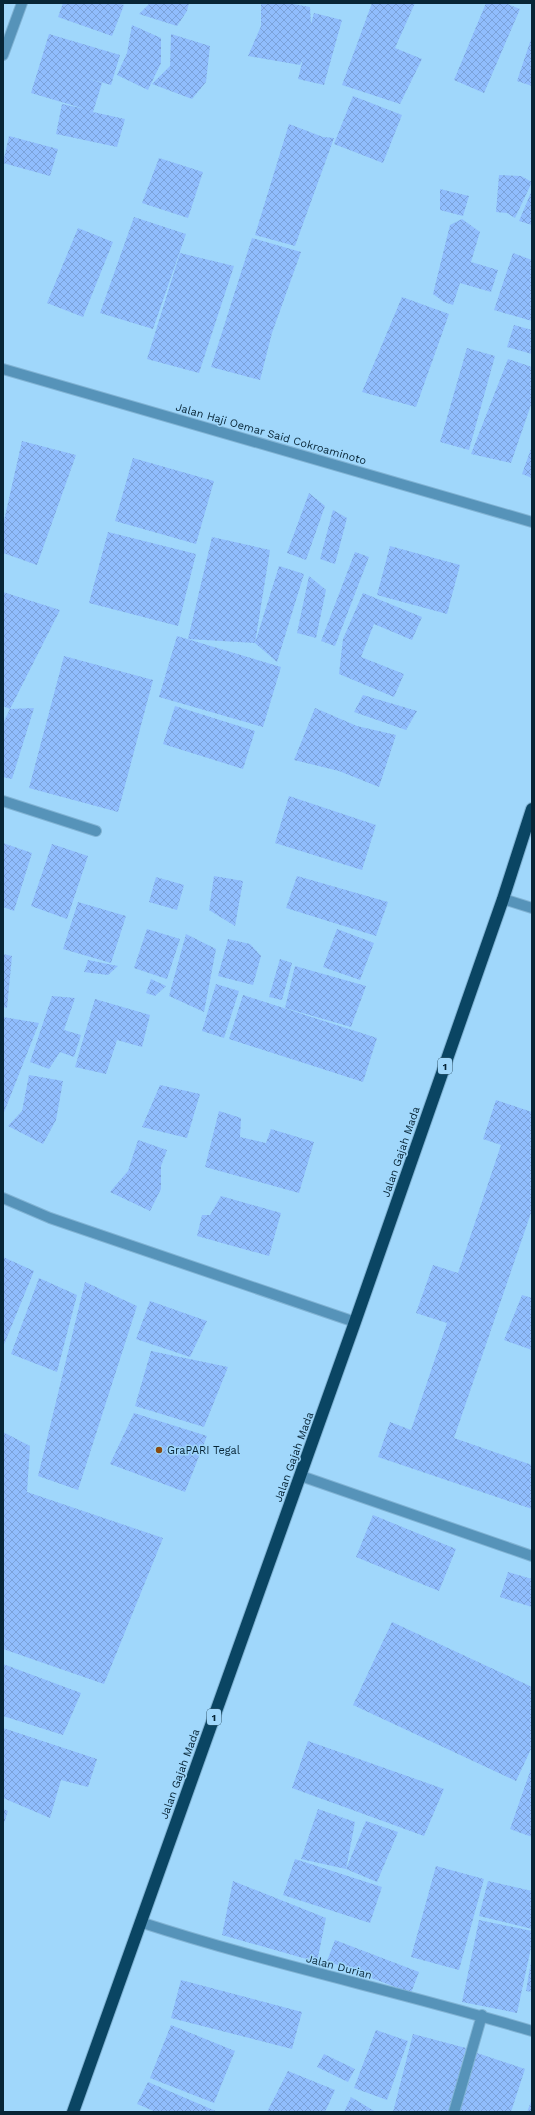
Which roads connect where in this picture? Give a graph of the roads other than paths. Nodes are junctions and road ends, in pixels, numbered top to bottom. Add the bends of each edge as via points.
1 (22, 3) edge
2 (3, 55) edge
3 (3, 369) edge
4 (532, 522) edge
5 (3, 801) edge
6 (532, 809) edge
7 (96, 831) dead end
8 (503, 899) junction
9 (532, 908) edge
10 (3, 1198) edge
11 (355, 1322) junction
12 (301, 1476) junction
13 (532, 1556) edge
14 (140, 1922) junction
15 (482, 2015) junction
16 (532, 2031) edge
17 (72, 2112) edge
18 (454, 2112) edge

1 - 2 street
3 - 4 street, Jalan Haji Oemar Said Cokroaminoto
5 - 7 street
6 - 8 highway, Jalan Gajah Mada / 1
8 - 9 street
8 - 11 highway, Jalan Gajah Mada / 1
10 - 11 street via 50,1218
11 - 12 highway, Jalan Gajah Mada / 1
12 - 13 street
12 - 14 highway, Jalan Gajah Mada / 1
14 - 15 street, Jalan Durian via 263,1959
14 - 17 highway, Jalan Gajah Mada / 1
15 - 16 street, Jalan Durian
15 - 18 street

